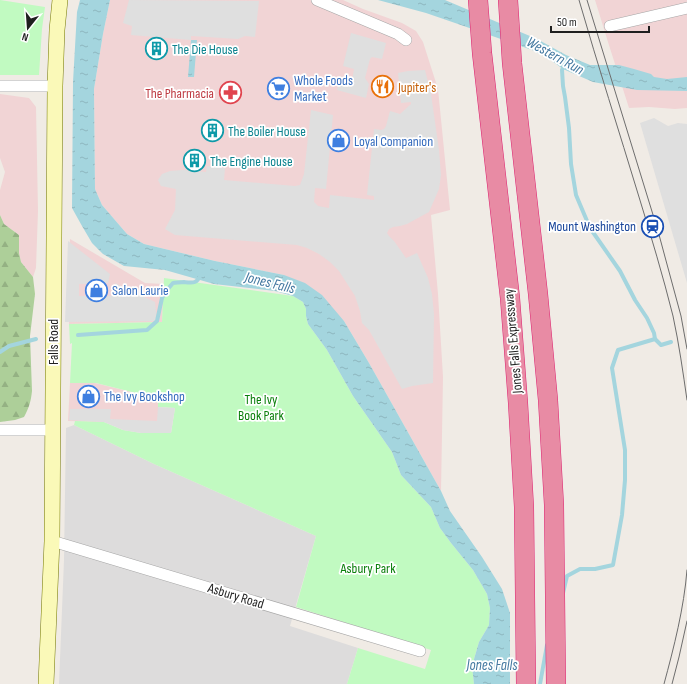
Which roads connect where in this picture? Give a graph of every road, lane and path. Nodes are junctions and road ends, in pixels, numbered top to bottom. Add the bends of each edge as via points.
1 (60, 0) edge
2 (317, 0) edge
3 (478, 0) edge
4 (508, 3) edge
5 (687, 8) edge
6 (610, 26) dead end
7 (406, 40) dead end
8 (0, 86) edge
9 (55, 86) junction
10 (0, 430) edge
11 (53, 430) junction
12 (52, 541) junction
13 (420, 651) dead end
14 (46, 684) edge
15 (526, 684) edge
16 (556, 684) edge

1 - 9 main road, Falls Road
2 - 7 street via 398,34
3 - 15 highway, Jones Falls Expressway via 510,298 518,403 524,507
4 - 16 highway, Jones Falls Expressway via 512,63 548,400 554,505
5 - 6 street
8 - 9 street
9 - 11 main road, Falls Road
10 - 11 street
11 - 12 main road, Falls Road
12 - 13 street, Asbury Road
12 - 14 main road, Falls Road

